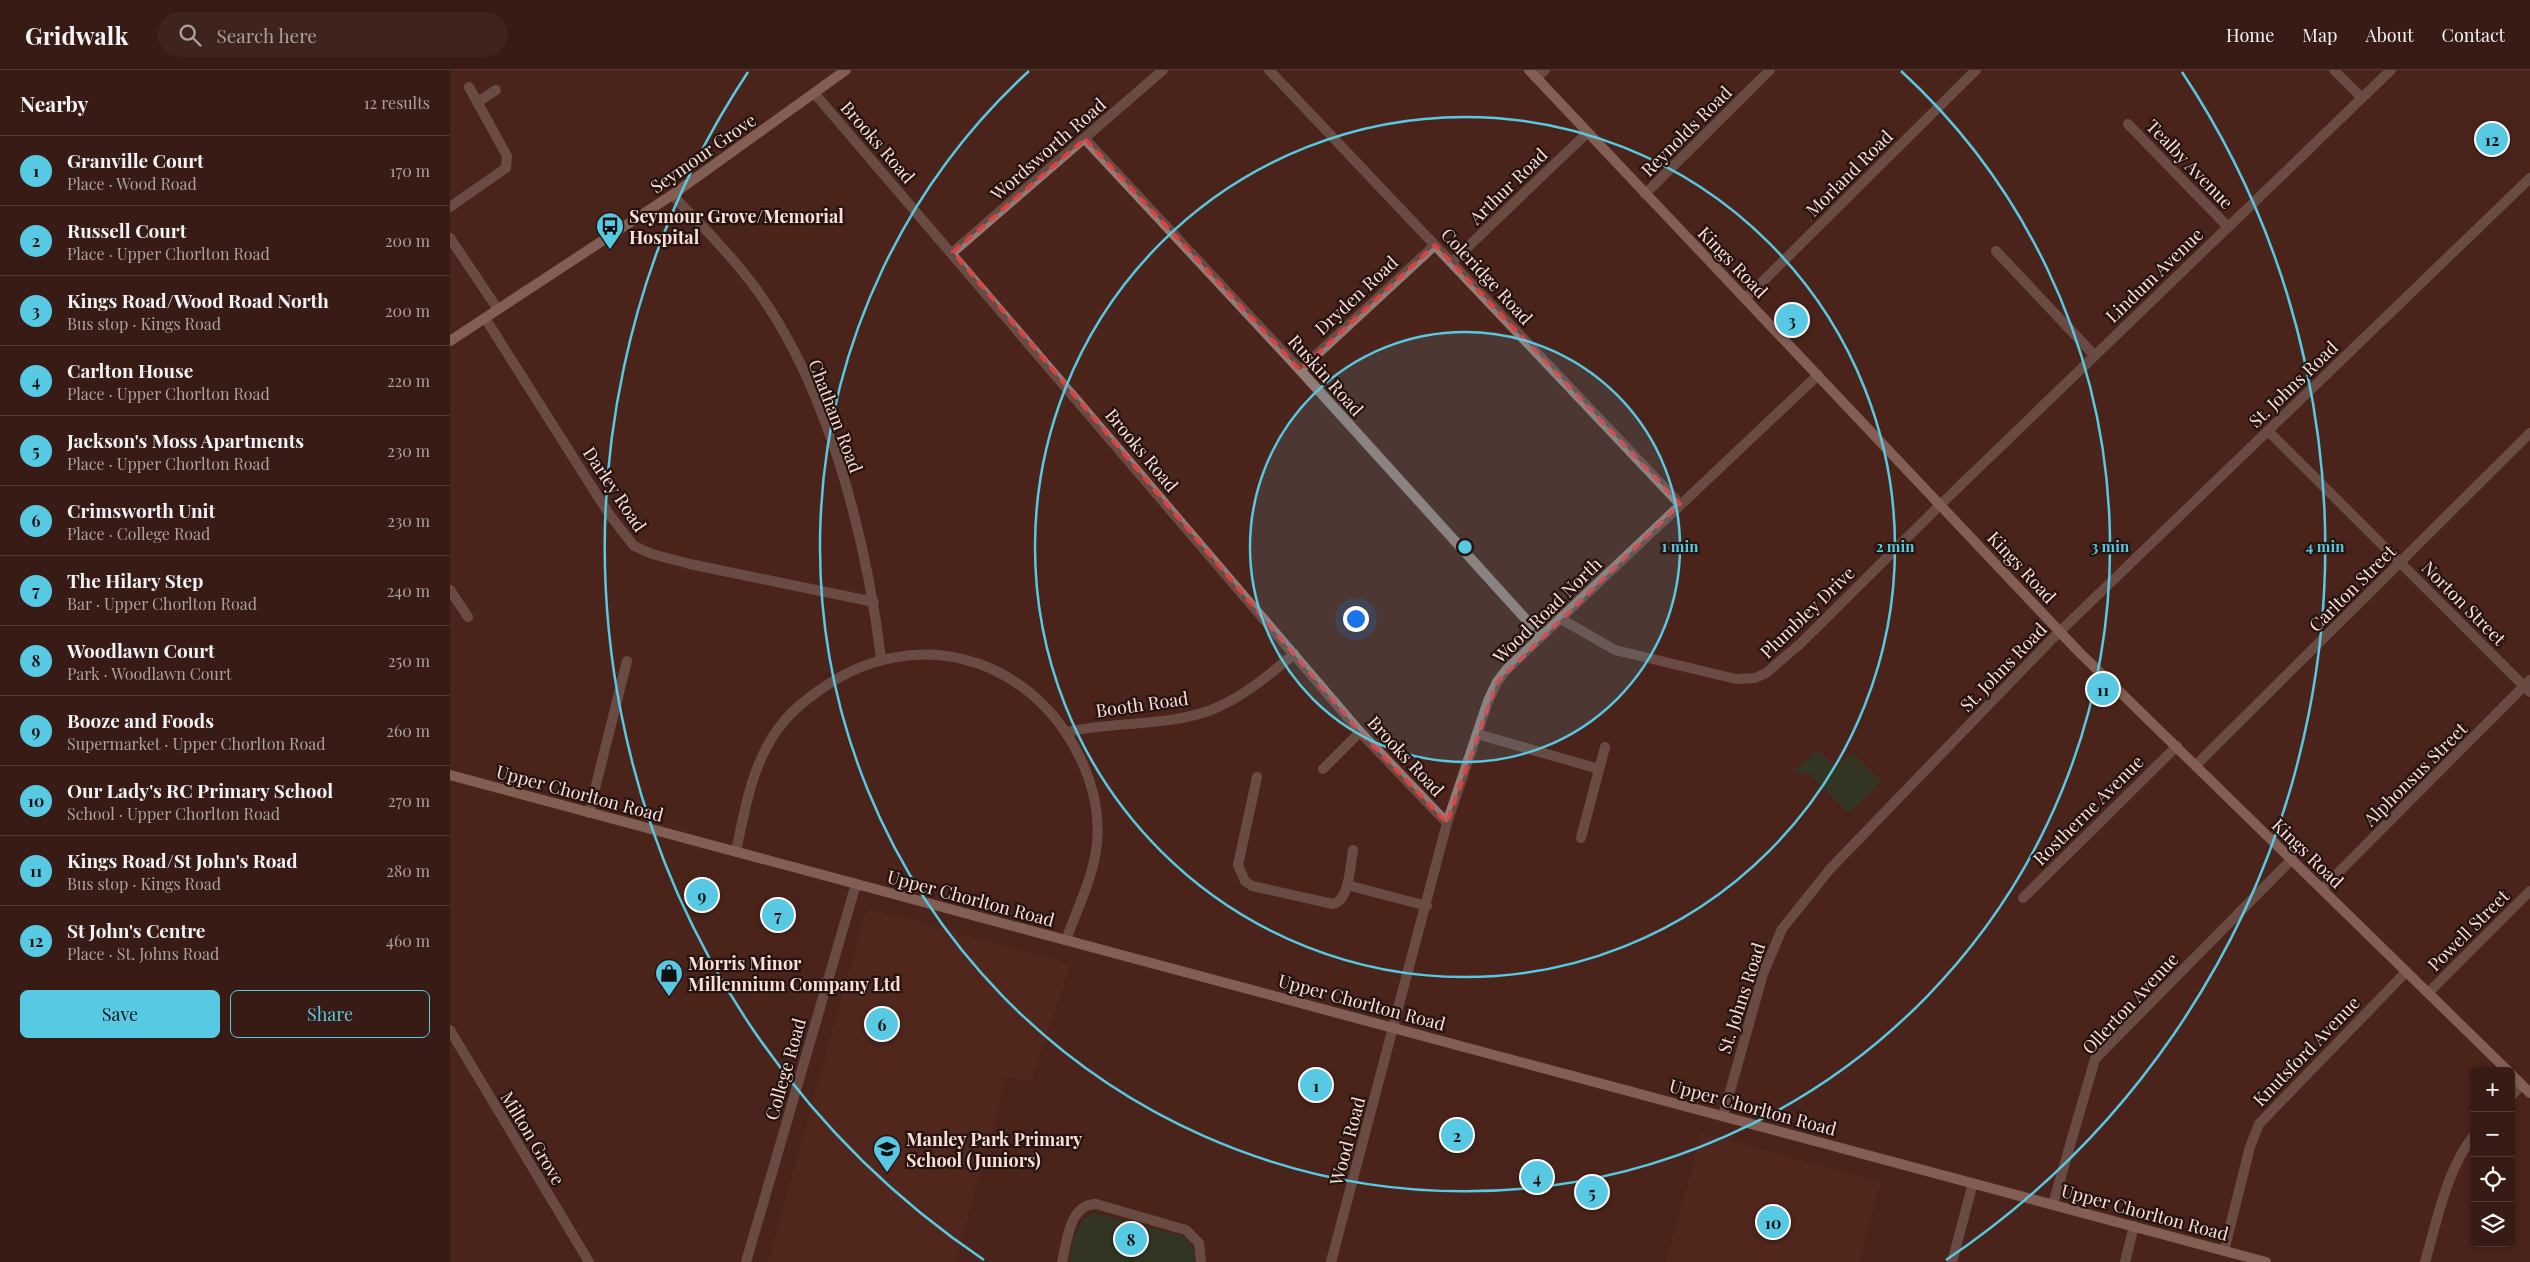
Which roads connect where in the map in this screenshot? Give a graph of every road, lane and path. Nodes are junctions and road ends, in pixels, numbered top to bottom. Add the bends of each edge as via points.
1 (846, 70) edge
2 (1163, 70) edge
3 (1269, 70) edge
4 (1529, 70) edge
5 (1545, 70) edge
6 (1770, 70) edge
7 (1976, 70) edge
8 (2334, 70) edge
9 (2391, 70) edge
10 (1536, 78) junction
11 (469, 87) dead end
12 (496, 90) dead end
13 (815, 94) junction
14 (2362, 98) junction
15 (478, 102) junction
16 (2128, 124) dead end
17 (1587, 133) junction
18 (1085, 140) junction
19 (2530, 178) edge
20 (1645, 194) junction
21 (672, 195) junction
22 (450, 207) edge
23 (2228, 227) junction
24 (450, 238) edge
25 (1435, 245) junction
26 (1996, 251) dead end
27 (953, 252) junction
28 (1452, 262) junction
29 (1746, 298) junction
30 (497, 308) junction
31 (485, 318) junction
32 (450, 341) edge
33 (2094, 355) junction
34 (1300, 370) junction
35 (1818, 375) junction
36 (2268, 431) junction
37 (2530, 433) edge
38 (1680, 504) junction
39 (1940, 505) junction
40 (2400, 563) junction
41 (450, 590) edge
42 (874, 602) junction
43 (468, 617) dead end
44 (1561, 619) junction
45 (2060, 631) junction
46 (1541, 636) junction
47 (1294, 654) junction
48 (881, 658) junction
49 (627, 661) dead end
50 (2528, 686) edge
51 (1066, 732) junction
52 (1360, 732) junction
53 (1477, 734) junction
54 (2177, 746) junction
55 (1605, 747) dead end
56 (2196, 765) junction
57 (1323, 769) dead end
58 (1599, 769) junction
59 (450, 775) edge
60 (1258, 777) dead end
61 (589, 813) junction
62 (1447, 824) junction
63 (1581, 838) dead end
64 (1353, 850) dead end
65 (736, 851) junction
66 (2292, 859) junction
67 (856, 884) junction
68 (1347, 885) junction
69 (2322, 889) junction
70 (2530, 891) edge
71 (2023, 898) dead end
72 (1427, 906) junction
73 (1066, 940) junction
74 (2406, 972) junction
75 (2428, 993) junction
76 (1394, 1028) junction
77 (451, 1036) edge
78 (2504, 1067) edge
79 (2515, 1078) edge
80 (2522, 1085) junction
81 (2515, 1092) edge
82 (2530, 1093) edge
83 (1723, 1116) junction
84 (2470, 1140) edge
85 (1973, 1183) junction
86 (2053, 1204) junction
87 (2134, 1226) junction
88 (2224, 1251) junction
89 (588, 1262) edge
90 (746, 1262) edge
91 (1062, 1262) edge
92 (1201, 1262) edge
93 (1331, 1262) edge
94 (1952, 1262) edge
95 (2125, 1262) edge
96 (2266, 1262) edge
97 (2425, 1262) edge

1 - 13 main road, Seymour Grove
2 - 18 street, Wordsworth Road
3 - 25 street, Coleridge Road
4 - 10 main road, Kings Road
5 - 10 street
6 - 20 street, Reynolds Road
7 - 29 street, Morland Road
8 - 14 street
9 - 14 street, Lindum Avenue
10 - 17 main road, Kings Road
11 - 15 street
12 - 15 street
13 - 21 main road, Seymour Grove
13 - 27 street, Brooks Road
14 - 23 street, Lindum Avenue
15 - 22 street via 506,156 506,168
16 - 23 street, Tealby Avenue
17 - 20 main road, Kings Road
17 - 28 street, Arthur Road
18 - 27 street, Wordsworth Road
18 - 34 street, Ruskin Road
19 - 36 street, St. Johns Road
20 - 29 main road, Kings Road
21 - 30 main road, Seymour Grove
21 - 42 street, Chatham Road via 716,238 752,283 804,373 825,421 850,500
23 - 33 street, Lindum Avenue
24 - 30 street
25 - 28 street, Coleridge Road
25 - 34 street, Dryden Road
26 - 33 street
27 - 47 street, Brooks Road
28 - 38 street, Coleridge Road
29 - 35 main road, Kings Road
30 - 31 main road, Seymour Grove
31 - 32 main road, Seymour Grove
31 - 42 street, Darley Road via 609,514 634,546 690,564
33 - 39 street, Lindum Avenue
34 - 46 street, Ruskin Road
35 - 38 street, Wood Road North
35 - 39 main road, Kings Road
36 - 40 street, Norton Street
36 - 45 street, St. Johns Road
37 - 40 street, Carlton Street
38 - 44 street, Wood Road North
39 - 44 street, Plumbley Drive via 1800,644 1766,673 1755,678 1736,679 1615,650
39 - 45 main road, Kings Road
40 - 50 street, Norton Street
40 - 56 street, Carlton Street
41 - 43 street
42 - 48 street, Chatham Road
44 - 46 street, Wood Road North
45 - 54 main road, Kings Road
45 - 83 street, St. Johns Road via 1830,869 1782,929 1763,974
46 - 53 street, Wood Road North via 1497,682
47 - 51 street, Booth Road via 1263,679 1211,710 1172,719
47 - 52 street, Brooks Road
48 - 51 street via 908,654 936,656 963,659 989,667 1036,696
48 - 65 street via 837,678 815,693 776,732 758,763
49 - 61 street
50 - 69 street, Alphonsus Street
51 - 73 street via 1091,785 1097,811 1097,843 1092,870
52 - 57 street
52 - 62 street, Brooks Road
53 - 58 street
53 - 62 street, Wood Road North
54 - 56 main road, Kings Road
54 - 71 street, Rostherne Avenue
55 - 58 street
56 - 66 main road, Kings Road
58 - 63 street
59 - 61 main road, Upper Chorlton Road
60 - 68 street via 1238,865 1245,881 1252,886 1333,904 1343,900
61 - 65 main road, Upper Chorlton Road
62 - 72 street, Wood Road North
64 - 68 street
65 - 67 main road, Upper Chorlton Road
66 - 69 main road, Kings Road
66 - 86 street, Ollerton Avenue via 2095,1059
67 - 73 main road, Upper Chorlton Road
67 - 90 street, College Road
68 - 72 street
69 - 74 main road, Kings Road
70 - 75 street, Powell Street
72 - 76 street, Wood Road North
73 - 76 main road, Upper Chorlton Road
74 - 75 main road, Kings Road
74 - 88 street, Knutsford Avenue via 2260,1124 2250,1147
75 - 78 main road, Kings Road
76 - 83 main road, Upper Chorlton Road
76 - 93 street, Wood Road
77 - 89 street, Milton Grove
79 - 80 main road
80 - 81 street
80 - 82 main road
83 - 85 main road, Upper Chorlton Road
84 - 97 street via 2450,1177
85 - 86 main road, Upper Chorlton Road
85 - 94 street
86 - 87 main road, Upper Chorlton Road
87 - 88 main road, Upper Chorlton Road
87 - 95 street
88 - 96 main road, Upper Chorlton Road
91 - 92 street via 1074,1218 1084,1206 1096,1204 1186,1230 1199,1243

